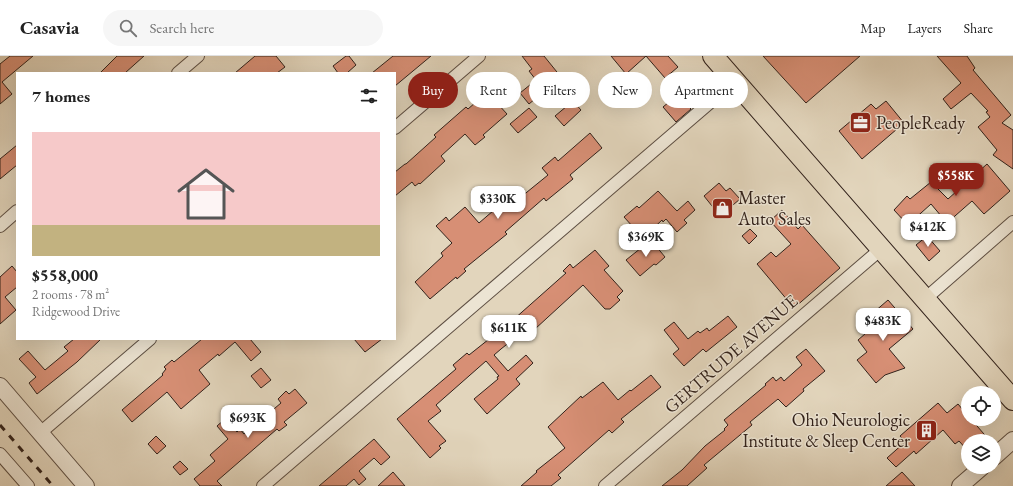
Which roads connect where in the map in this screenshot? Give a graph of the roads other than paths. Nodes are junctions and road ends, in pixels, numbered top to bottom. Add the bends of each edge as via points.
1 (198, 56) edge
2 (479, 56) edge
3 (713, 56) edge
4 (179, 72) edge
5 (727, 72) edge
6 (748, 96) edge
7 (704, 108) edge
8 (396, 127) edge
9 (16, 212) edge
10 (1013, 222) edge
11 (0, 226) edge
12 (881, 249) junction
13 (925, 299) junction
14 (149, 340) edge
15 (0, 386) edge
16 (1013, 400) edge
17 (40, 433) junction
18 (1013, 440) edge
19 (1001, 451) edge
20 (0, 454) edge
21 (974, 474) edge
22 (28, 486) edge
23 (86, 486) edge
24 (263, 486) edge
25 (605, 486) edge
26 (960, 486) edge

1 - 4 street
2 - 8 street
3 - 5 main road
6 - 12 main road
7 - 24 street
9 - 11 street
10 - 13 street
12 - 13 main road
12 - 25 street, GERTRUDE AVENUE
13 - 16 main road
14 - 17 street
15 - 17 street
17 - 23 street
18 - 19 street
20 - 22 street
21 - 26 street

